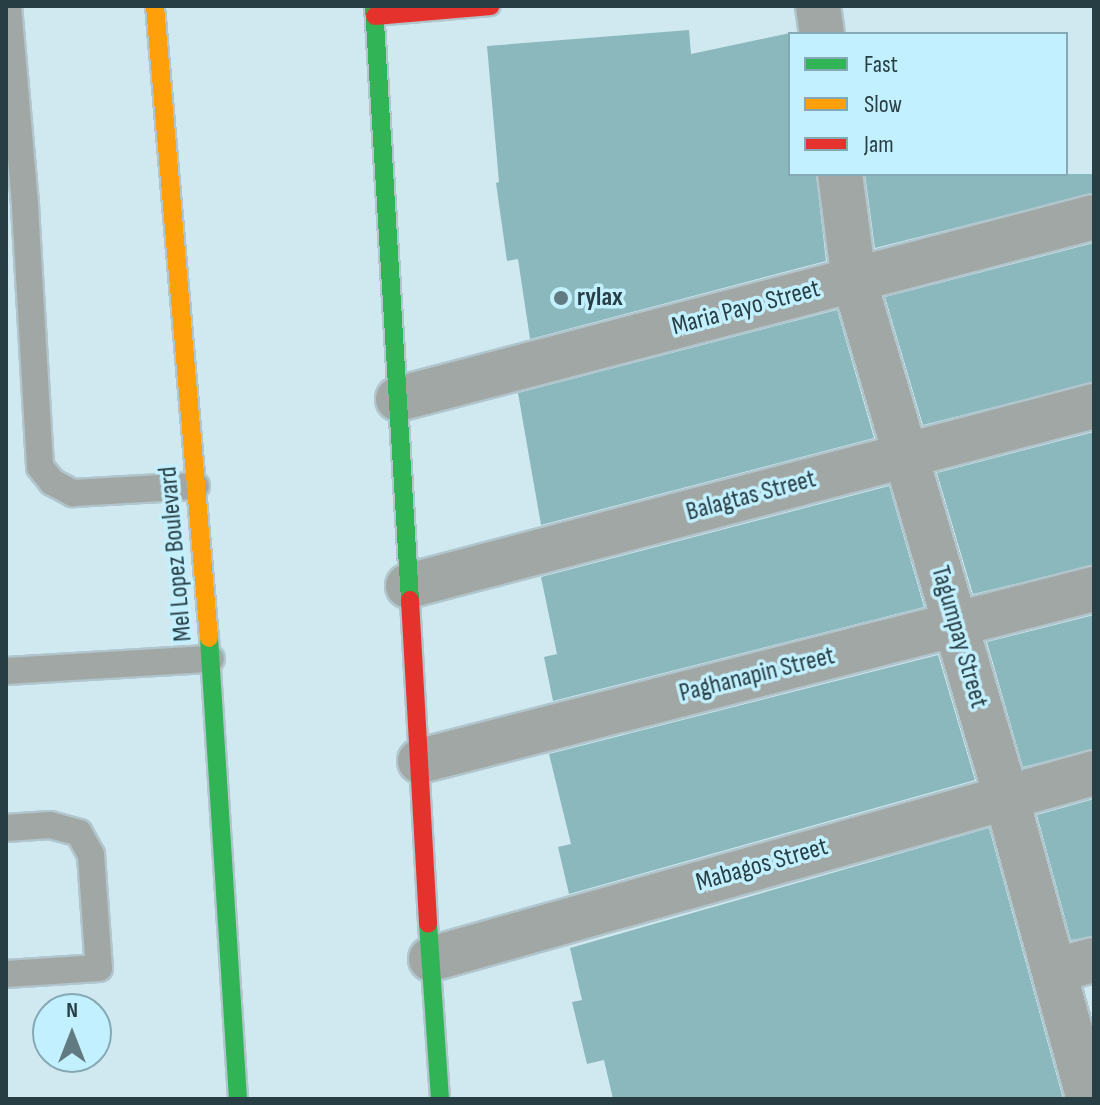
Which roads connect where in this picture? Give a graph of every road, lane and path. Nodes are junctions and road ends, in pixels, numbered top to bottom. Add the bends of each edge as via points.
1 (8, 6) edge
2 (155, 6) edge
3 (491, 6) edge
4 (818, 6) edge
5 (374, 11) edge
6 (822, 32) edge
7 (840, 176) edge
8 (1094, 217) edge
9 (854, 280) junction
10 (398, 399) junction
11 (1094, 406) edge
12 (906, 455) junction
13 (196, 486) junction
14 (408, 586) junction
15 (1094, 589) edge
16 (955, 625) junction
17 (211, 659) junction
18 (6, 671) edge
19 (420, 761) junction
20 (1094, 773) edge
21 (1006, 796) junction
22 (6, 828) edge
23 (431, 959) junction
24 (1075, 965) edge
25 (6, 974) edge
26 (238, 1099) edge
27 (440, 1099) edge
28 (1089, 1099) edge

1 - 13 lane via 40,467 52,482 73,493
2 - 13 main road, Mel Lopez Boulevard
3 - 5 main road
4 - 6 street
5 - 10 main road
7 - 9 street, Tagumpay Street
8 - 9 street, Maria Payo Street
9 - 10 street, Maria Payo Street
9 - 12 street, Tagumpay Street
10 - 14 main road
11 - 12 street, Balagtas Street
12 - 14 street, Balagtas Street
12 - 16 street, Tagumpay Street
13 - 17 main road, Mel Lopez Boulevard
14 - 19 main road
15 - 16 street, Paghanapin Street
16 - 19 street, Paghanapin Street
16 - 21 street, Tagumpay Street
17 - 18 lane
17 - 26 main road, Mel Lopez Boulevard
19 - 23 main road
20 - 21 street, Mabagos Street
21 - 23 street, Mabagos Street
21 - 24 street, Tagumpay Street
22 - 25 lane via 50,825 79,833 91,855 99,968
23 - 27 main road
24 - 28 street, Tagumpay Street

